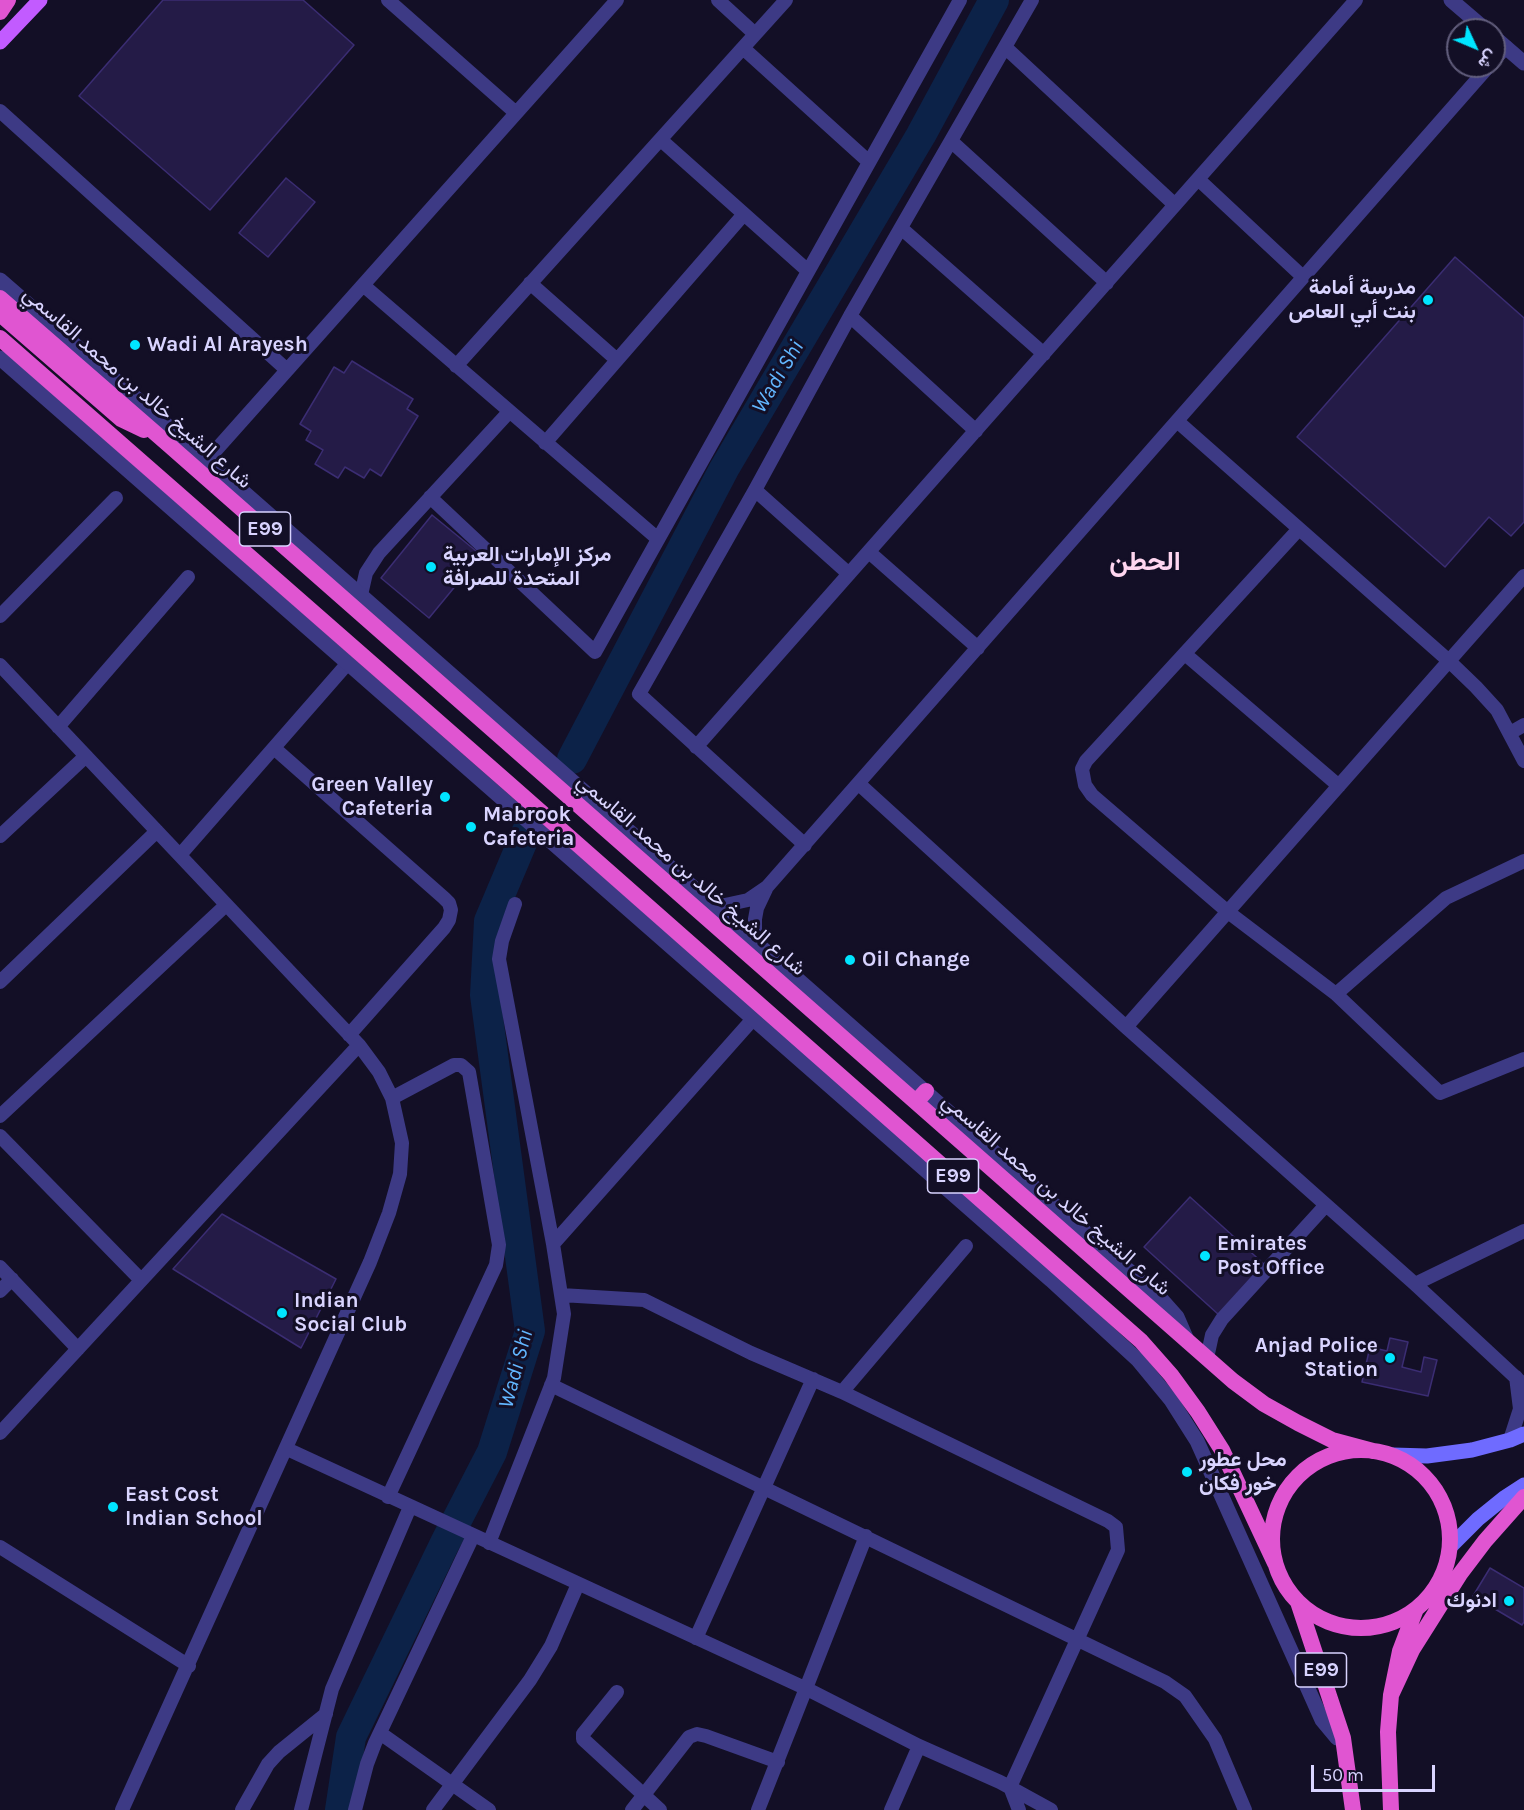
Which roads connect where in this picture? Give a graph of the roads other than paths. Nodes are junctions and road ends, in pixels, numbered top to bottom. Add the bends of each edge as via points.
1 (8, 0) edge
2 (40, 0) edge
3 (388, 0) edge
4 (617, 0) edge
5 (718, 0) edge
6 (786, 0) edge
7 (960, 0) edge
8 (1032, 0) edge
9 (1356, 0) edge
10 (1451, 0) edge
11 (0, 12) edge
12 (1472, 18) edge
13 (755, 34) junction
14 (0, 42) edge
15 (1506, 47) edge
16 (743, 48) junction
17 (1006, 48) junction
18 (1524, 63) edge
19 (1478, 78) edge
20 (0, 111) edge
21 (516, 113) junction
22 (661, 140) junction
23 (951, 141) junction
24 (869, 162) junction
25 (1198, 179) junction
26 (1175, 205) junction
27 (744, 214) junction
28 (901, 228) junction
29 (808, 271) junction
30 (1304, 277) junction
31 (0, 280) edge
32 (1107, 283) junction
33 (531, 284) junction
34 (363, 285) junction
35 (0, 298) edge
36 (0, 314) edge
37 (850, 316) junction
38 (0, 338) edge
39 (1044, 354) junction
40 (0, 358) edge
41 (617, 360) junction
42 (456, 366) junction
43 (287, 370) junction
44 (509, 412) junction
45 (1177, 422) junction
46 (153, 431) junction
47 (976, 431) junction
48 (174, 440) junction
49 (545, 443) junction
50 (109, 444) junction
51 (207, 460) junction
52 (755, 490) junction
53 (430, 497) junction
54 (116, 498) dead end
55 (1298, 530) junction
56 (658, 538) junction
57 (868, 552) junction
58 (849, 574) junction
59 (188, 576) dead end
60 (1524, 576) edge
61 (361, 595) junction
62 (0, 616) edge
63 (978, 648) junction
64 (1185, 654) junction
65 (1449, 662) junction
66 (348, 663) junction
67 (1, 668) edge
68 (1524, 725) edge
69 (58, 727) junction
70 (1510, 733) junction
71 (696, 747) junction
72 (274, 748) junction
73 (86, 756) junction
74 (1524, 761) edge
75 (859, 784) junction
76 (1339, 786) junction
77 (157, 831) junction
78 (623, 835) junction
79 (0, 836) edge
80 (805, 845) junction
81 (180, 855) junction
82 (1524, 861) edge
83 (767, 887) junction
84 (515, 904) dead end
85 (226, 905) junction
86 (714, 905) junction
87 (1228, 912) junction
88 (755, 941) junction
89 (688, 952) junction
90 (0, 982) edge
91 (1336, 994) junction
92 (753, 1020) junction
93 (1126, 1027) junction
94 (354, 1040) junction
95 (1524, 1059) edge
96 (921, 1097) junction
97 (392, 1098) junction
98 (0, 1116) edge
99 (0, 1136) edge
100 (1326, 1205) junction
101 (1524, 1231) edge
102 (553, 1244) junction
103 (966, 1246) dead end
104 (0, 1267) edge
105 (1055, 1275) junction
106 (12, 1279) junction
107 (141, 1280) junction
108 (1415, 1284) junction
109 (0, 1291) edge
110 (561, 1295) junction
111 (78, 1349) junction
112 (1207, 1358) junction
113 (813, 1378) junction
114 (1520, 1381) edge
115 (551, 1385) junction
116 (842, 1392) junction
117 (1192, 1416) junction
118 (0, 1433) edge
119 (1517, 1437) edge
120 (286, 1449) junction
121 (1373, 1451) junction
122 (1393, 1455) junction
123 (1524, 1485) edge
124 (764, 1487) junction
125 (388, 1497) junction
126 (1524, 1497) edge
127 (410, 1507) junction
128 (473, 1536) junction
129 (866, 1536) junction
130 (489, 1543) junction
131 (1450, 1546) junction
132 (2, 1553) edge
133 (1275, 1563) junction
134 (578, 1584) junction
135 (1298, 1602) junction
136 (1416, 1610) junction
137 (696, 1638) junction
138 (1078, 1638) junction
139 (189, 1666) junction
140 (807, 1689) junction
141 (617, 1692) dead end
142 (1391, 1695) junction
143 (326, 1714) junction
144 (380, 1733) junction
145 (1343, 1738) junction
146 (919, 1746) junction
147 (778, 1762) junction
148 (453, 1784) junction
149 (1010, 1787) junction
150 (643, 1796) junction
151 (122, 1810) edge
152 (242, 1810) edge
153 (301, 1810) edge
154 (355, 1810) edge
155 (433, 1810) edge
156 (489, 1810) edge
157 (632, 1810) edge
158 (660, 1810) edge
159 (758, 1810) edge
160 (891, 1810) edge
161 (1019, 1810) edge
162 (1051, 1810) edge
163 (1245, 1810) edge
164 (1353, 1810) edge
165 (1391, 1810) edge

1 - 11 highway
2 - 14 main road
3 - 21 street
4 - 21 street
5 - 13 street
6 - 13 street
7 - 24 street
8 - 17 street
9 - 25 street
10 - 12 street
13 - 16 street
15 - 18 street
16 - 22 street
16 - 24 street
17 - 23 street
17 - 26 street
19 - 30 street
20 - 43 street
21 - 34 street
22 - 27 street
22 - 33 street
23 - 28 street
23 - 32 street
24 - 29 street
25 - 26 street
25 - 30 street
26 - 32 street
27 - 29 street
27 - 41 street
28 - 37 street
28 - 39 street
29 - 56 street
30 - 45 street
31 - 48 street
32 - 39 street
33 - 41 street
33 - 42 street
34 - 42 street
34 - 43 street
35 - 46 highway, شارع الشيخ خالد بن محمد القاسمي / E99
36 - 46 highway via 121,419
37 - 47 street
37 - 52 street
38 - 50 highway, E99
39 - 47 street
40 - 50 street
41 - 49 street
42 - 44 street
43 - 51 street
44 - 49 street
44 - 53 street
45 - 55 street
45 - 63 street
46 - 48 highway, شارع الشيخ خالد بن محمد القاسمي / E99
47 - 57 street
48 - 51 street
48 - 78 highway, شارع الشيخ خالد بن محمد القاسمي / E99 via 528,761 591,816
49 - 56 street
50 - 66 street
50 - 89 highway, E99 via 508,783
51 - 61 street
52 - 58 street
52 - 71 street via 639,694
53 - 56 street via 595,652
53 - 61 street via 372,563
54 - 62 street
55 - 64 street
55 - 65 street
57 - 58 street
57 - 63 street
58 - 71 street
59 - 69 street
60 - 65 street
61 - 78 street
63 - 75 street
64 - 76 street
64 - 87 street via 1086,761 1082,776 1092,795
65 - 70 street via 1497,710
65 - 76 street
66 - 72 street
66 - 89 street
67 - 69 street
68 - 70 street
69 - 73 street
70 - 74 street
71 - 80 street
72 - 81 street
72 - 94 street via 444,898 451,910 444,928
73 - 77 street
73 - 79 street
75 - 80 street
75 - 93 street
76 - 87 street
77 - 81 street
77 - 90 street
78 - 86 street
78 - 96 highway, شارع الشيخ خالد بن محمد القاسمي / E99
80 - 83 street
81 - 85 street
82 - 91 street via 1446,898
83 - 86 street via 748,900
83 - 88 street via 754,919
84 - 102 street via 499,958
85 - 94 street
85 - 98 street
86 - 88 street
87 - 91 street
87 - 93 street
88 - 96 street
89 - 92 street
89 - 105 highway, E99
91 - 95 street via 1440,1093
92 - 102 street
92 - 105 street
93 - 100 street
94 - 97 street via 379,1072
94 - 107 street
96 - 112 highway, شارع الشيخ خالد بن محمد القاسمي / E99
97 - 120 street via 402,1143 400,1174 389,1213
97 - 125 street via 454,1065 469,1072 499,1245 496,1265
99 - 107 street
100 - 108 street
100 - 112 street via 1222,1319 1212,1335
101 - 108 street
102 - 110 street
103 - 116 street
104 - 106 street
105 - 117 highway, E99 via 1140,1341 1171,1375
106 - 109 street
106 - 111 street
107 - 111 street
108 - 114 street
110 - 113 street via 644,1300 751,1353
110 - 115 street via 564,1314
111 - 118 street
112 - 121 highway, شارع الشيخ خالد بن محمد القاسمي / E99 via 1264,1404 1298,1424 1332,1440
113 - 116 street
113 - 124 street
114 - 119 street
115 - 124 street
115 - 130 street
116 - 138 street via 1116,1527 1118,1550
117 - 133 highway, E99 via 1222,1450
117 - 145 street via 1197,1441 1322,1720 1337,1738
119 - 122 main road via 1472,1450 1427,1456
120 - 125 street
120 - 139 street
121 - 122 highway
121 - 133 highway via 1349,1451 1324,1458 1287,1491 1276,1513
122 - 131 highway via 1418,1470 1437,1491 1448,1518
123 - 131 main road
124 - 129 street
124 - 137 street
125 - 127 street
126 - 142 highway via 1460,1574 1417,1642
127 - 128 street
127 - 143 street
128 - 130 street
128 - 144 street
129 - 138 street
129 - 140 street
130 - 134 street
131 - 136 highway via 1445,1570 1433,1592
132 - 139 street
133 - 135 highway
134 - 137 street
134 - 148 street via 536,1672
135 - 136 highway via 1327,1621 1368,1628 1394,1622
135 - 145 highway, E99
136 - 142 highway via 1400,1651
137 - 140 street
138 - 149 street
138 - 163 street via 1185,1696 1215,1739
139 - 151 street
140 - 146 street
140 - 147 street
141 - 150 street via 584,1739
142 - 165 highway
143 - 152 street via 268,1764
143 - 153 street
144 - 148 street
144 - 154 street
145 - 164 highway, E99
146 - 149 street
146 - 160 street
147 - 150 street via 697,1734 684,1742
147 - 159 street
148 - 155 street
148 - 156 street
149 - 161 street
149 - 162 street
150 - 157 street
150 - 158 street

